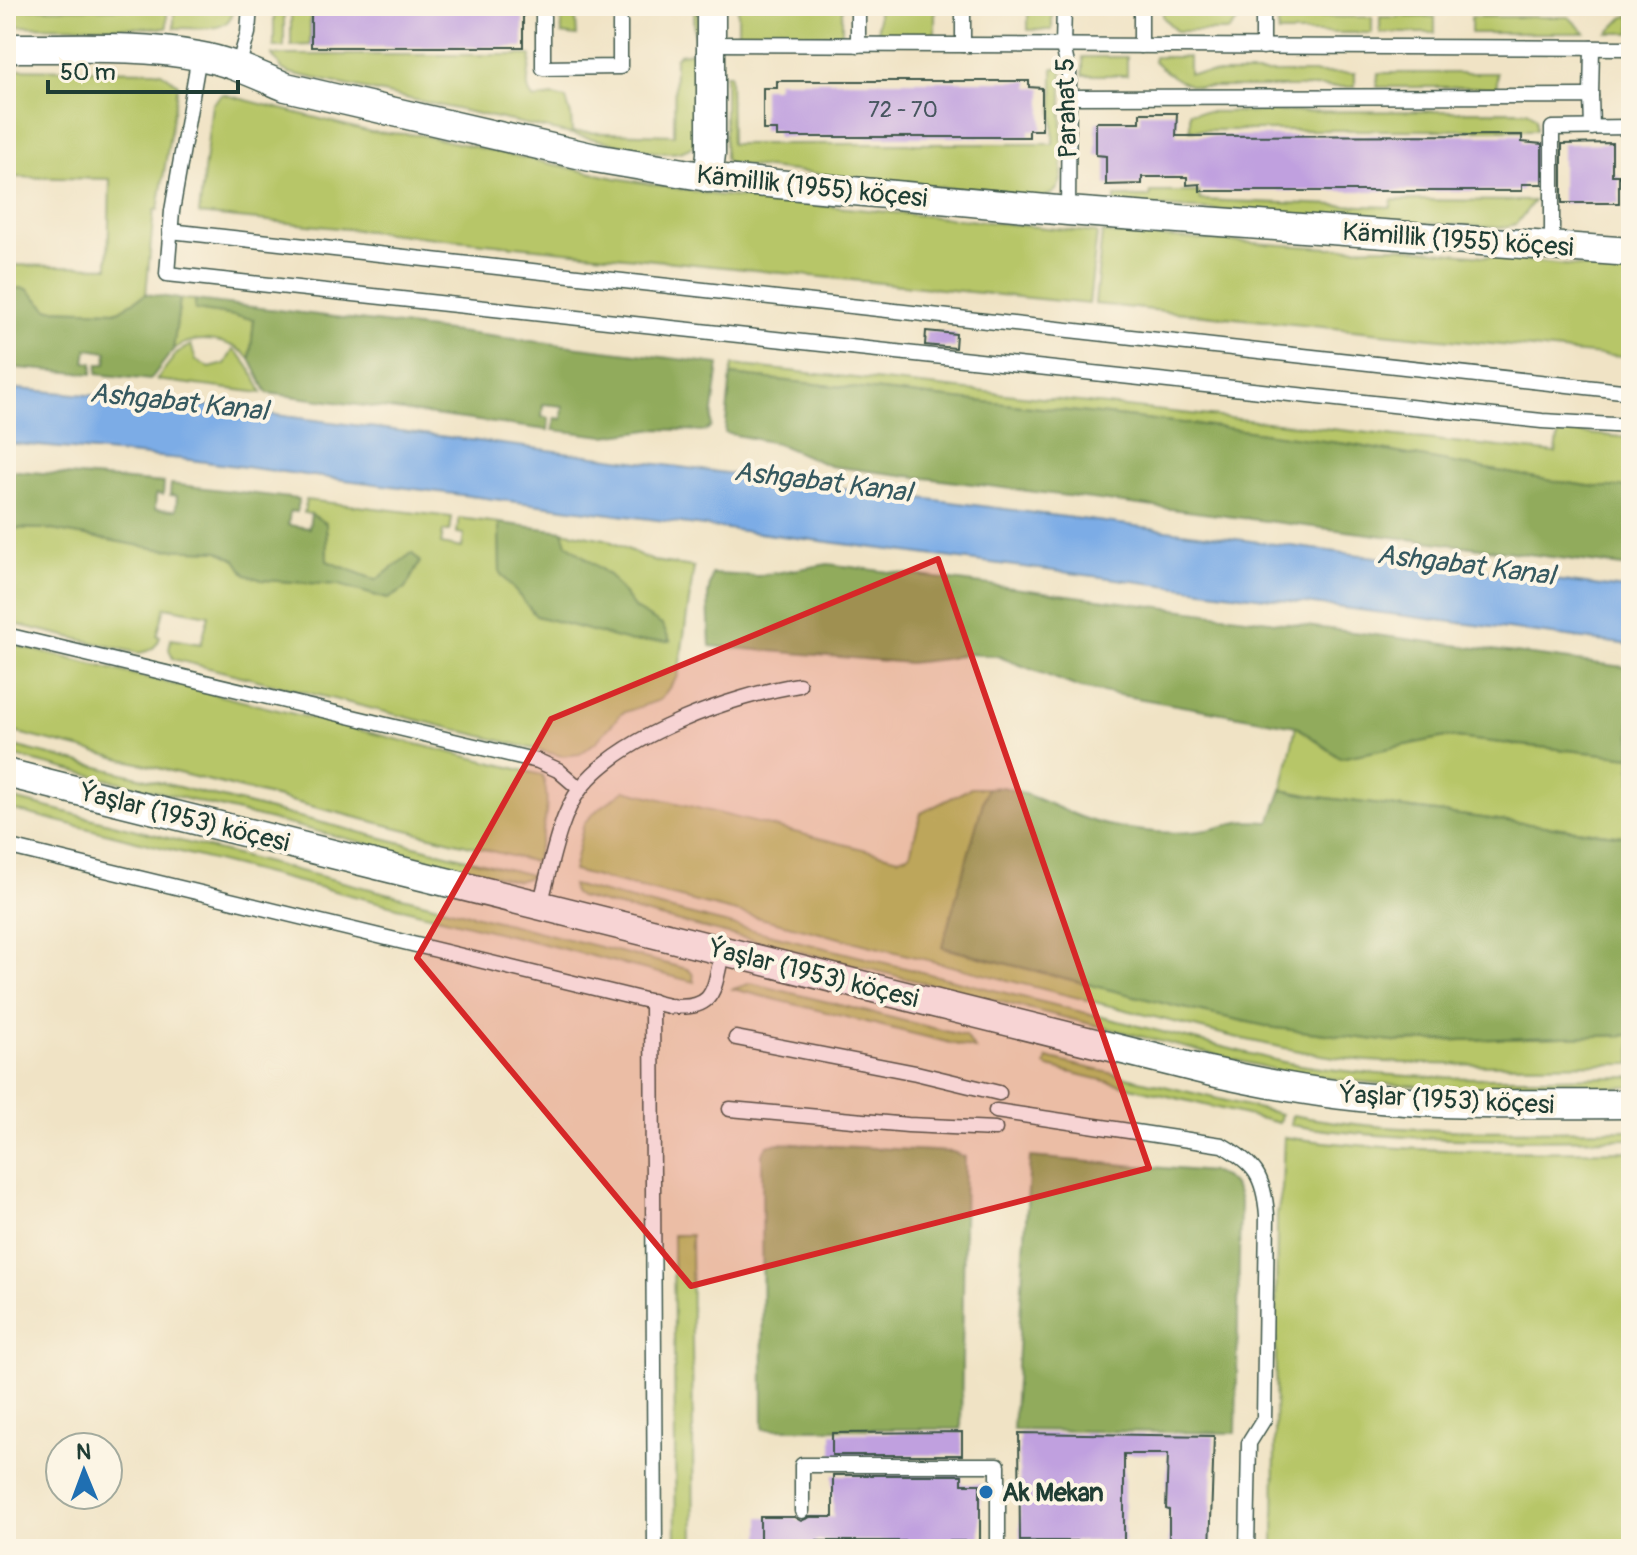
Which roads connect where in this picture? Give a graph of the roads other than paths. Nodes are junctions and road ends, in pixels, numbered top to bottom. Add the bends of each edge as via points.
1 (250, 6) edge
2 (543, 6) edge
3 (711, 6) edge
4 (858, 6) edge
5 (963, 6) edge
6 (1064, 6) edge
7 (1141, 6) edge
8 (1263, 6) edge
9 (620, 22) dead end
10 (711, 44) junction
11 (858, 45) junction
12 (963, 45) junction
13 (1063, 46) junction
14 (1141, 46) junction
15 (1263, 47) junction
16 (6, 48) edge
17 (1592, 48) junction
18 (1631, 48) edge
19 (199, 56) junction
20 (238, 67) junction
21 (1591, 96) junction
22 (1069, 97) junction
23 (1631, 127) edge
24 (1592, 128) junction
25 (708, 178) junction
26 (1068, 211) junction
27 (170, 231) junction
28 (1552, 245) junction
29 (1631, 252) edge
30 (1631, 392) edge
31 (1631, 426) edge
32 (6, 635) edge
33 (799, 685) dead end
34 (6, 773) edge
35 (580, 789) junction
36 (6, 846) edge
37 (540, 905) junction
38 (723, 950) junction
39 (652, 1001) junction
40 (736, 1038) dead end
41 (999, 1093) dead end
42 (1631, 1104) edge
43 (730, 1109) dead end
44 (996, 1111) dead end
45 (995, 1129) dead end
46 (802, 1511) dead end
47 (655, 1549) edge
48 (998, 1549) edge
49 (1247, 1549) edge

1 - 20 lane
2 - 9 lane via 543,68 620,67
3 - 10 street
4 - 11 lane
5 - 12 lane
6 - 13 lane, Parahat 5
7 - 14 lane
8 - 15 lane
10 - 11 lane
10 - 25 street
11 - 12 lane
12 - 13 lane
13 - 14 lane
13 - 22 lane, Parahat 5
14 - 15 lane
15 - 17 lane
16 - 19 street, Kämillik (1955) köçesi
17 - 18 lane
17 - 21 lane
19 - 20 street, Kämillik (1955) köçesi
19 - 27 lane
20 - 25 street, Kämillik (1955) köçesi via 286,87 595,158
21 - 22 lane
21 - 24 lane
22 - 26 lane, Parahat 5
23 - 24 lane
24 - 28 lane via 1552,128
25 - 26 street, Kämillik (1955) köçesi
26 - 28 street, Kämillik (1955) köçesi
27 - 30 lane
27 - 31 lane via 167,274 1511,418
28 - 29 street, Kämillik (1955) köçesi
32 - 35 lane via 538,761
33 - 35 lane via 768,690 679,722 602,766
34 - 37 street, Ýaşlar (1953) köçesi
35 - 37 lane via 567,811
36 - 39 lane
37 - 38 street, Ýaşlar (1953) köçesi
38 - 39 lane via 706,1002 685,1007
38 - 42 street, Ýaşlar (1953) köçesi via 1296,1089 1428,1102
39 - 47 lane
40 - 41 lane
43 - 45 lane
44 - 49 lane via 1222,1145 1257,1172 1267,1215 1264,1419 1249,1443
46 - 48 lane via 802,1465 998,1465

